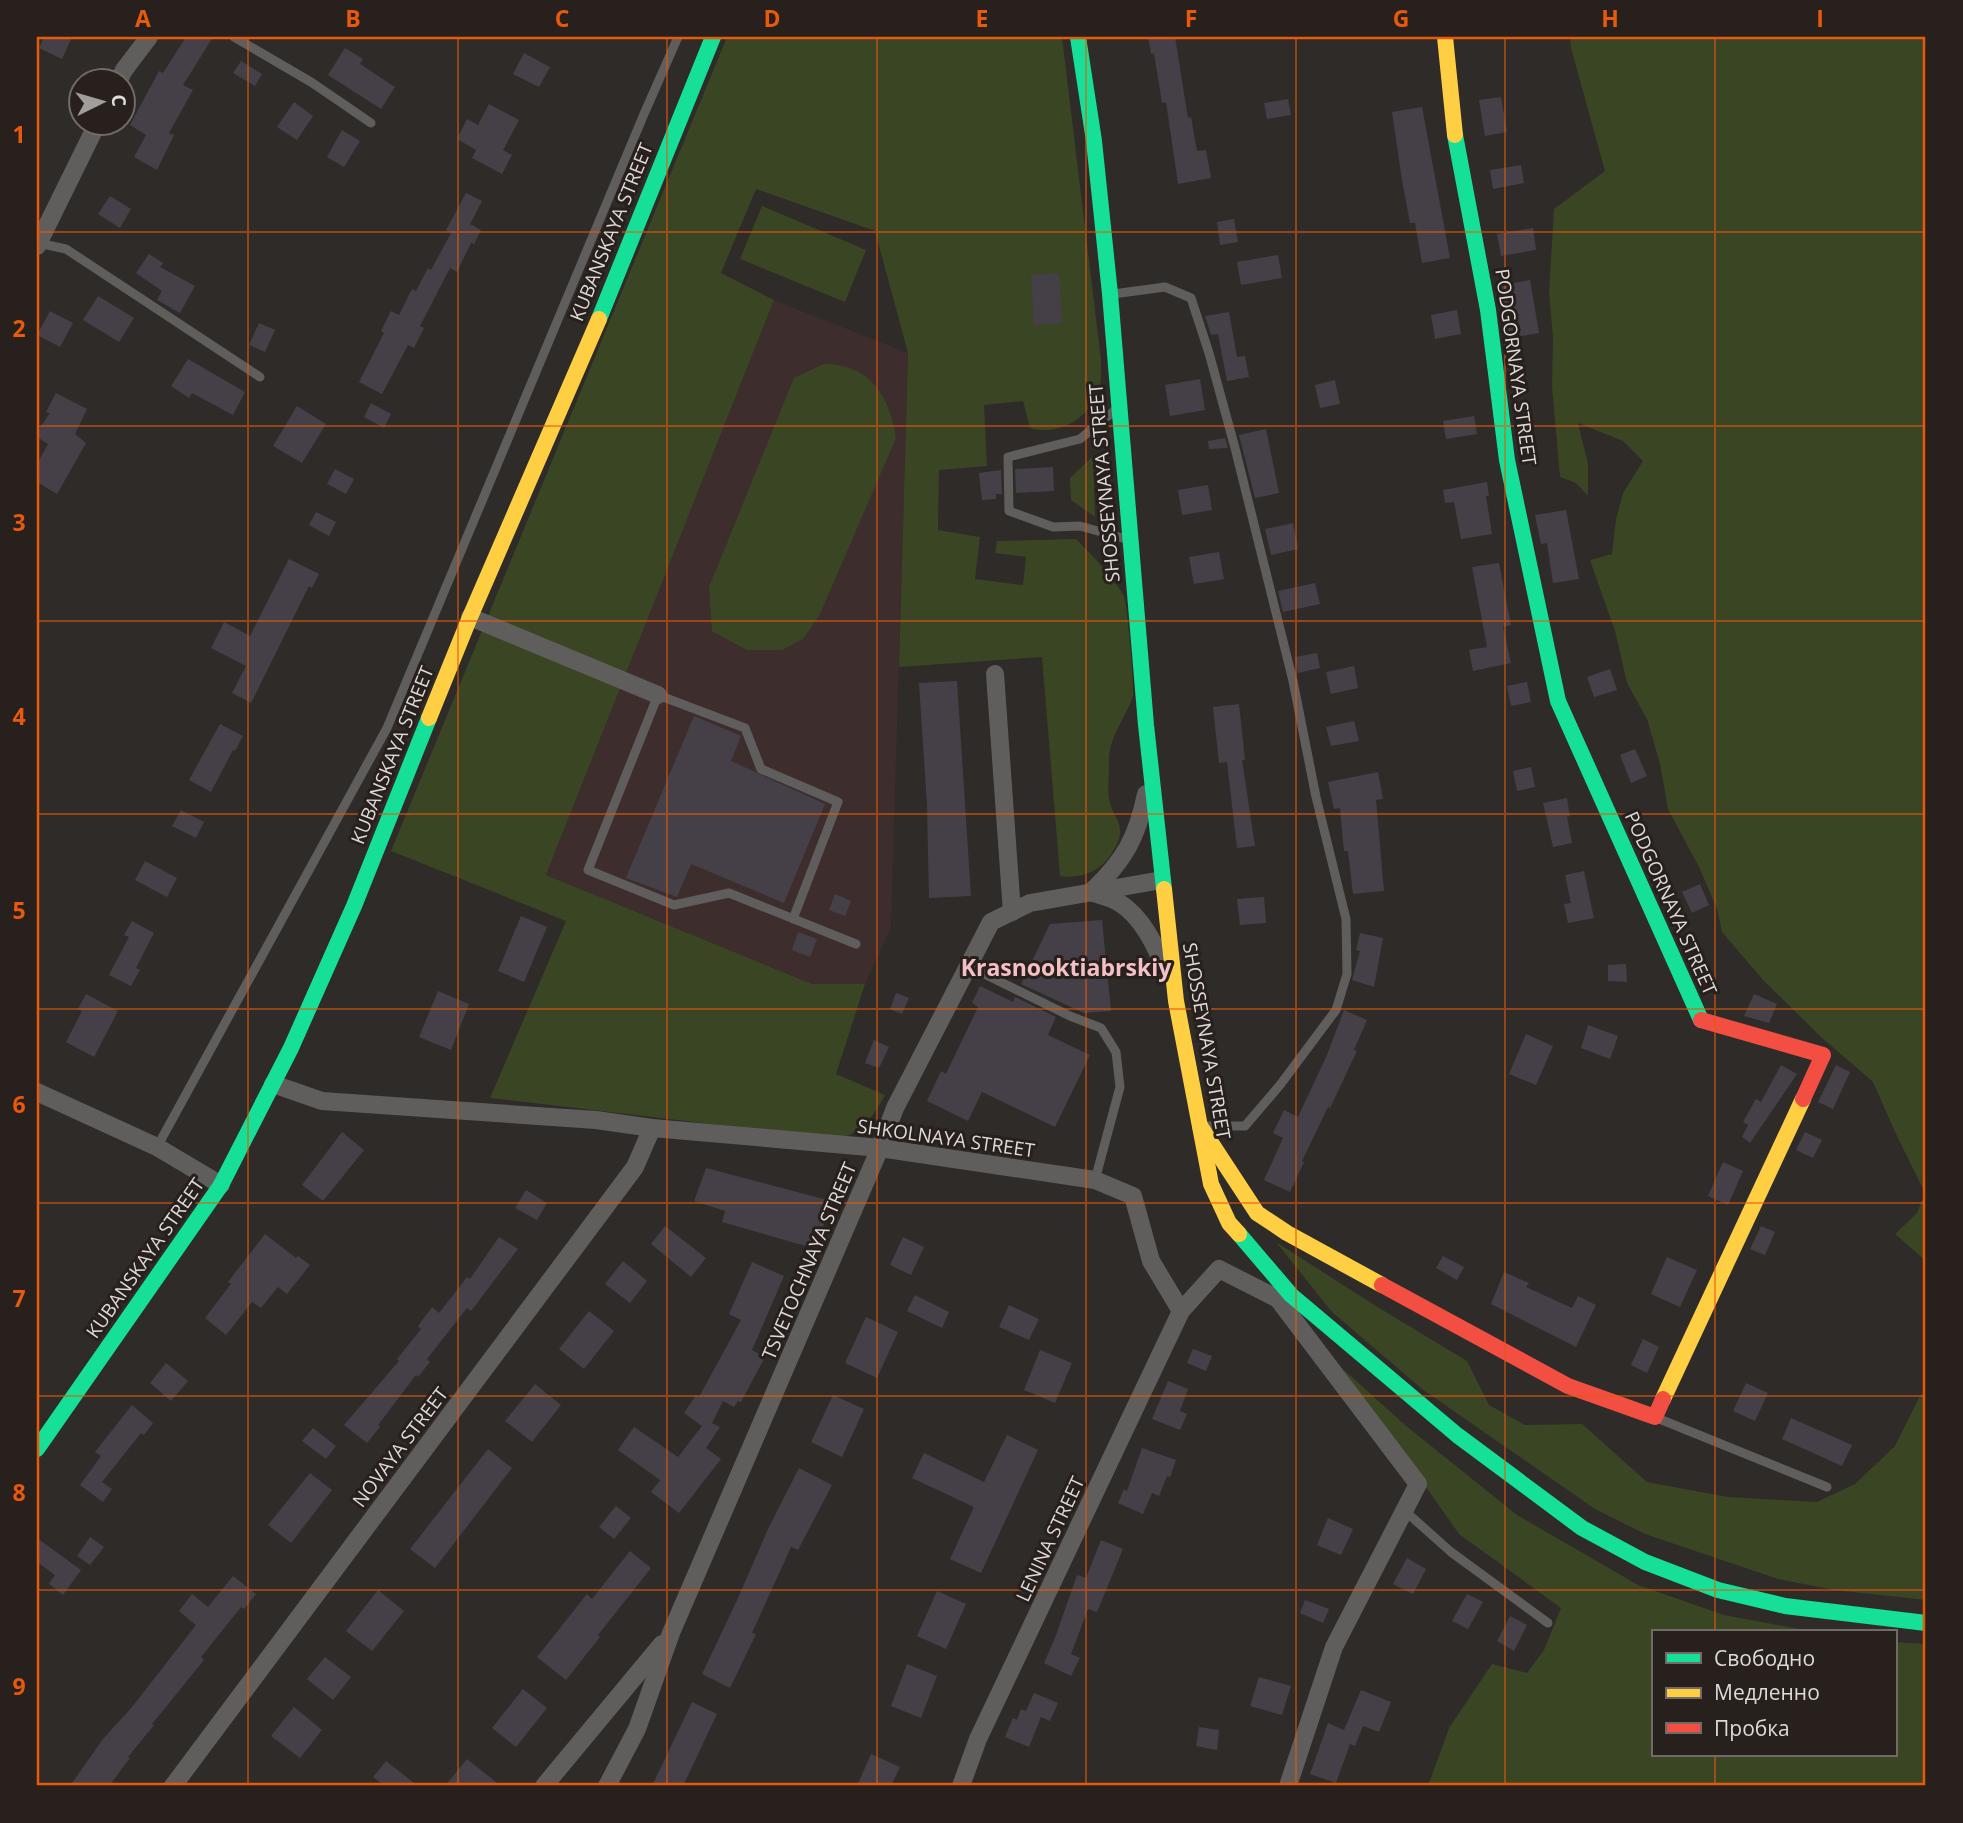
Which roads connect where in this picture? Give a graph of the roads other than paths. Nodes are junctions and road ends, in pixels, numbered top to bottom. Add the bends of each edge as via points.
1 (149, 37) edge
2 (234, 37) edge
3 (678, 37) edge
4 (713, 37) edge
5 (1078, 37) edge
6 (1445, 37) edge
7 (127, 66) edge
8 (371, 123) dead end
9 (92, 136) edge
10 (37, 244) edge
11 (1110, 294) junction
12 (260, 377) dead end
13 (1118, 407) junction
14 (1130, 540) junction
15 (470, 617) junction
16 (995, 674) dead end
17 (658, 695) junction
18 (1151, 771) junction
19 (1162, 880) junction
20 (1091, 892) junction
21 (1012, 912) junction
22 (793, 919) junction
23 (856, 944) dead end
24 (968, 966) junction
25 (1176, 1001) junction
26 (272, 1084) junction
27 (37, 1092) edge
28 (1200, 1126) junction
29 (652, 1128) junction
30 (157, 1147) junction
31 (880, 1148) junction
32 (1096, 1180) junction
33 (221, 1185) junction
34 (1181, 1311) junction
35 (1655, 1418) junction
36 (37, 1449) edge
37 (1828, 1487) dead end
38 (1405, 1511) junction
39 (1548, 1623) dead end
40 (1926, 1623) edge
41 (671, 1633) junction
42 (173, 1786) edge
43 (544, 1786) edge
44 (607, 1786) edge
45 (961, 1786) edge
46 (1287, 1786) edge

1 - 7 street
2 - 8 lane
3 - 30 lane via 387,728
4 - 15 main road, KUBANSKAYA STREET via 610,292
5 - 11 main road, SHOSSEYNAYA STREET
6 - 35 main road, PODGORNAYA STREET via 1454,131 1488,310 1507,460 1558,701 1701,1020 1823,1055
9 - 10 street
10 - 12 lane via 66,248
11 - 13 main road, SHOSSEYNAYA STREET
11 - 28 lane via 1165,287 1191,298 1236,448 1346,919 1347,974 1336,1010 1245,1126
13 - 14 main road, SHOSSEYNAYA STREET
13 - 14 lane via 1080,439 1008,457 1009,511 1053,527 1080,526
14 - 18 main road, SHOSSEYNAYA STREET
15 - 17 street
15 - 26 main road, KUBANSKAYA STREET via 355,905
16 - 21 street
17 - 22 lane via 745,728 761,769 838,802
17 - 22 lane via 588,870 674,905 729,893
18 - 19 main road, SHOSSEYNAYA STREET
18 - 20 street via 1135,836 1117,866
19 - 20 street, TSVETOCHNAYA STREET
19 - 25 main road, SHOSSEYNAYA STREET
20 - 21 street, TSVETOCHNAYA STREET via 1030,903
20 - 25 street via 1116,901 1133,914 1161,958
21 - 24 street, TSVETOCHNAYA STREET via 991,922
22 - 23 lane
24 - 31 street, TSVETOCHNAYA STREET via 895,1108
24 - 32 lane via 1101,1028 1116,1052 1120,1087
25 - 28 main road, SHOSSEYNAYA STREET
26 - 29 street, SHKOLNAYA STREET via 323,1101
26 - 33 main road, KUBANSKAYA STREET
27 - 30 street
28 - 35 main road via 1257,1213 1287,1233 1568,1385
28 - 40 main road, SHOSSEYNAYA STREET via 1211,1184 1229,1223 1291,1295 1457,1435 1582,1528 1645,1562 1718,1590 1785,1606
29 - 31 street, SHKOLNAYA STREET
29 - 42 street, NOVAYA STREET via 635,1167
30 - 33 street
31 - 32 street, SHKOLNAYA STREET
31 - 41 street, TSVETOCHNAYA STREET
32 - 34 street, SHKOLNAYA STREET via 1133,1196 1152,1261
33 - 36 main road, KUBANSKAYA STREET
34 - 38 street via 1219,1269 1278,1299 1418,1484
34 - 45 street, LENINA STREET via 978,1739
35 - 37 lane
38 - 39 lane via 1451,1552
38 - 46 street via 1334,1647
41 - 43 street
41 - 44 street, TSVETOCHNAYA STREET via 637,1729

